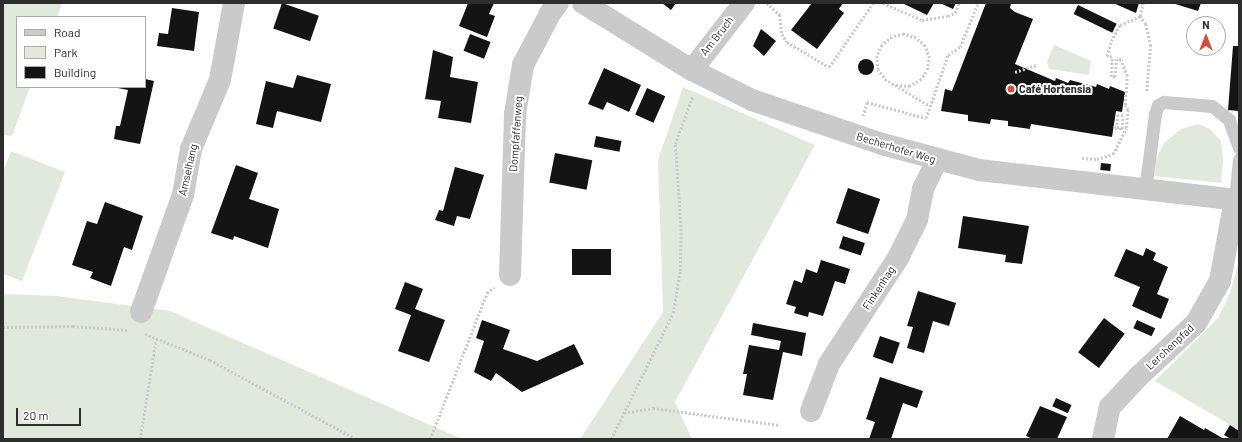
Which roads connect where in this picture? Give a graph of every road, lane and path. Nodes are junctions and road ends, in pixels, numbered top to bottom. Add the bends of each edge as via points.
1 (234, 3) edge
2 (558, 3) edge
3 (583, 3) edge
4 (744, 3) edge
5 (767, 3) edge
6 (872, 3) edge
7 (883, 3) edge
8 (958, 3) edge
9 (978, 3) edge
10 (1143, 3) edge
11 (1036, 65) dead end
12 (692, 70) junction
13 (1015, 72) dead end
14 (896, 85) junction
15 (694, 93) dead end
16 (930, 106) junction
17 (1116, 114) dead end
18 (862, 121) dead end
19 (1126, 128) junction
20 (1239, 148) edge
21 (1239, 159) edge
22 (937, 160) junction
23 (1078, 164) dead end
24 (1145, 190) junction
25 (1237, 200) edge
26 (510, 275) joint
27 (139, 325) junction
28 (3, 327) edge
29 (156, 339) junction
30 (812, 411) dead end
31 (624, 413) junction
32 (779, 426) dead end
33 (140, 439) edge
34 (356, 439) edge
35 (430, 439) edge
36 (611, 439) edge
37 (1103, 439) edge

1 - 27 street, Amselhang via 220,80 191,149 183,195
2 - 26 street, Dompfaffenweg via 550,12 523,65 515,114
3 - 12 street, Becherhofer Weg
4 - 12 street, Am Bruch
5 - 6 path via 780,15 782,34 787,42 829,67
7 - 8 path via 922,20 955,13
9 - 16 path via 960,47 948,56
10 - 19 path via 1140,16 1120,25 1106,56 1112,56 1111,77 1115,77 1117,60 1121,60 1127,76
11 - 13 path
12 - 22 street, Becherhofer Weg via 752,100
14 - 14 path via 885,79 878,69 877,56 887,41 904,34 916,38 925,46 929,58 927,70 920,80 909,86
14 - 16 path
15 - 31 path via 675,144 680,271 673,313
16 - 18 path via 926,118 867,102
17 - 19 path, bridge via 1115,129 1122,129 1123,116 1118,115 1117,127
19 - 23 path via 1113,154 1097,159 1079,157
20 - 24 lane via 1229,120 1212,106 1164,102 1158,105 1155,114
21 - 25 lane
22 - 24 street, Becherhofer Weg via 979,170
22 - 30 street, Finkenhag via 923,189 917,220 898,258 829,364
24 - 25 street, Becherhofer Weg
25 - 37 street, Lerchenpfad via 1220,281 1196,323 1110,407
26 - 35 path via 487,292
27 - 28 path
27 - 29 path
29 - 33 path
29 - 34 path via 210,360
31 - 32 path via 652,408
31 - 36 path

